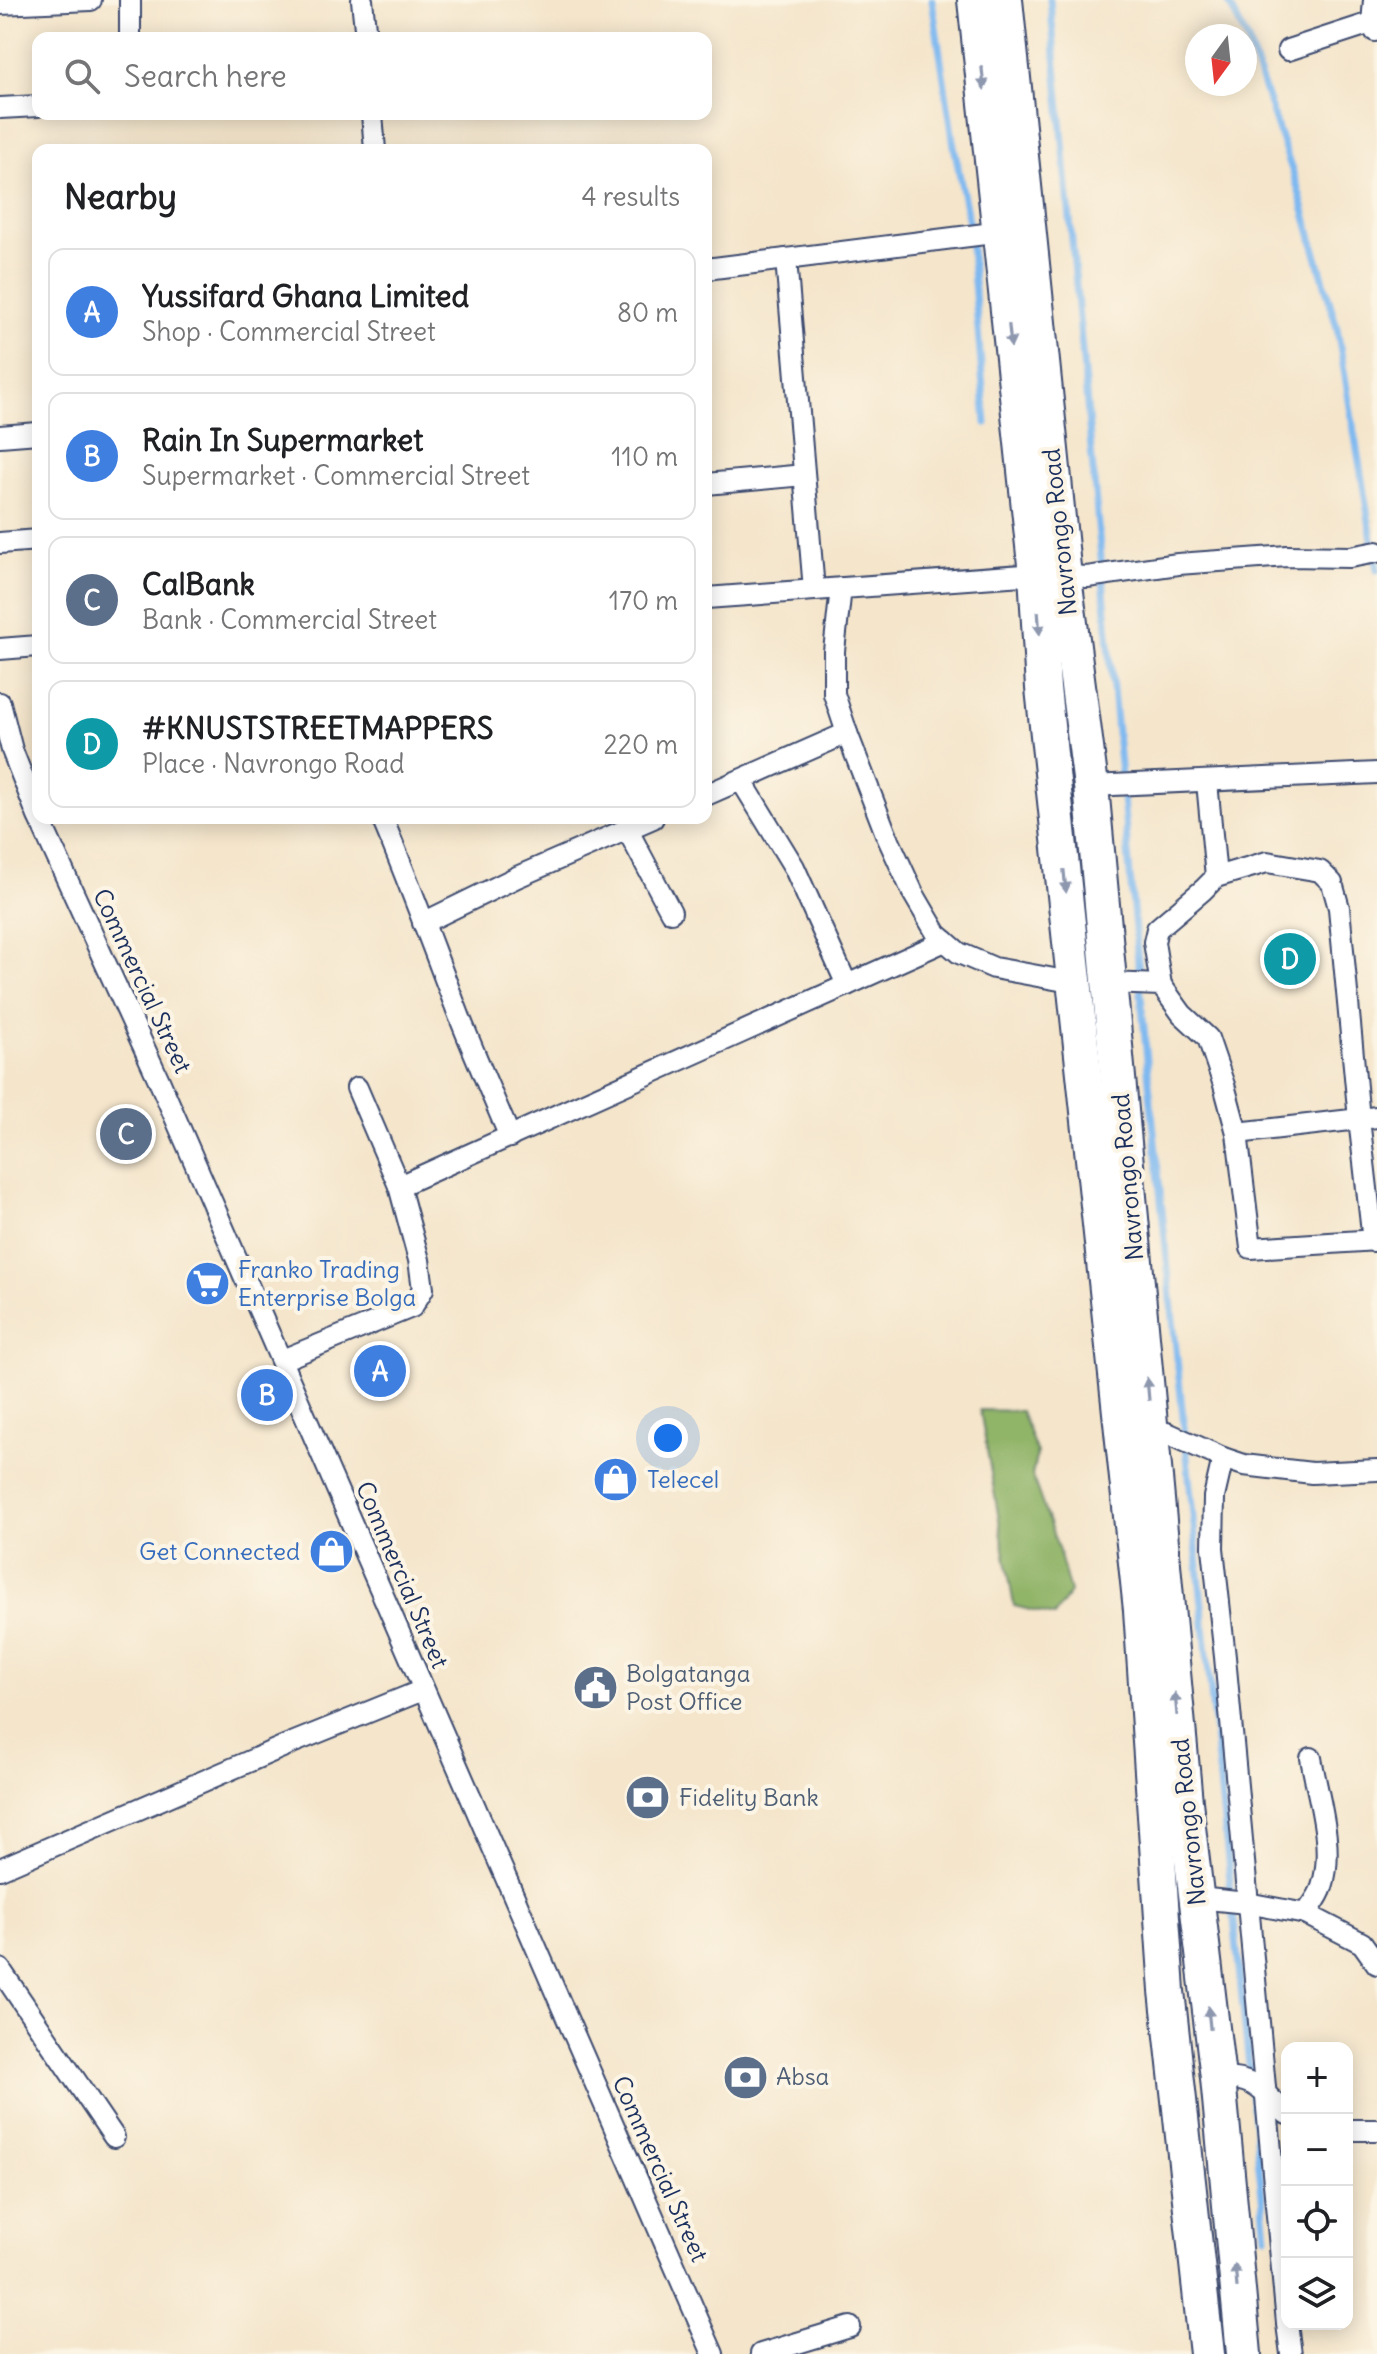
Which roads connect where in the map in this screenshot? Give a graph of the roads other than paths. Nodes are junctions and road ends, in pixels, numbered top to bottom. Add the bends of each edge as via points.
1 (91, 0) edge
2 (130, 0) edge
3 (362, 0) edge
4 (975, 0) edge
5 (1005, 0) edge
6 (1374, 0) edge
7 (0, 4) edge
8 (1375, 26) edge
9 (130, 32) edge
10 (365, 32) edge
11 (1288, 50) dead end
12 (32, 106) edge
13 (0, 108) edge
14 (372, 120) edge
15 (374, 144) edge
16 (1001, 232) junction
17 (786, 259) junction
18 (712, 268) edge
19 (32, 433) edge
20 (0, 436) edge
21 (804, 475) junction
22 (712, 483) edge
23 (32, 540) edge
24 (0, 543) edge
25 (1377, 552) edge
26 (1050, 576) junction
27 (841, 588) junction
28 (814, 590) junction
29 (712, 598) edge
30 (32, 646) edge
31 (0, 649) edge
32 (0, 703) edge
33 (847, 733) junction
34 (1377, 773) edge
35 (741, 780) junction
36 (1207, 782) junction
37 (1091, 786) junction
38 (712, 792) edge
39 (32, 802) edge
40 (41, 824) edge
41 (385, 824) edge
42 (635, 824) edge
43 (640, 824) edge
44 (1216, 877) junction
45 (671, 912) dead end
46 (423, 923) junction
47 (945, 941) junction
48 (1092, 983) junction
49 (847, 985) junction
50 (1161, 985) junction
51 (357, 1088) dead end
52 (1368, 1118) edge
53 (1237, 1133) junction
54 (510, 1137) junction
55 (399, 1186) junction
56 (1375, 1240) edge
57 (282, 1360) junction
58 (1152, 1430) junction
59 (1223, 1458) junction
60 (1377, 1470) edge
61 (423, 1690) junction
62 (1311, 1758) dead end
63 (0, 1869) edge
64 (1225, 1901) junction
65 (1306, 1914) junction
66 (1377, 1964) edge
67 (0, 1969) edge
68 (1218, 2078) junction
69 (1264, 2092) junction
70 (1281, 2108) edge
71 (1353, 2130) edge
72 (1377, 2130) edge
73 (114, 2137) dead end
74 (1281, 2263) edge
75 (850, 2327) dead end
76 (1288, 2330) edge
77 (713, 2354) edge
78 (761, 2354) edge
79 (1207, 2354) edge
80 (1244, 2354) edge
81 (1291, 2354) edge

1 - 7 street
2 - 9 street
3 - 10 street
4 -> 16 highway, Navrongo Road
5 - 26 highway, Navrongo Road
6 - 8 street
8 - 11 street
12 - 13 street
14 - 15 street
16 - 17 street
16 -> 26 highway, Navrongo Road
17 - 18 street
17 - 21 street
19 - 20 street
21 - 22 street
21 - 28 street
23 - 24 street
25 - 26 street
26 - 27 street
26 - 37 highway, Navrongo Road
26 -> 48 highway, Navrongo Road via 1043,688
27 - 28 street
27 - 33 street via 834,694
28 - 29 street
30 - 31 street
32 - 39 street, Commercial Street
33 - 35 street
33 - 47 street via 913,893
34 - 36 street
35 - 38 street
35 - 49 street via 794,867
36 - 37 street
36 - 44 street
37 - 48 highway, Navrongo Road
40 - 57 street, Commercial Street
41 - 46 street
42 - 46 street
43 - 45 street
44 - 50 street via 1157,929
44 - 52 street via 1267,862 1320,871 1332,883
46 - 54 street
47 - 48 street via 994,968
47 - 49 street
48 - 50 street
58 -> 48 highway, Navrongo Road
48 - 79 highway, Navrongo Road via 1167,1991
49 - 54 street
50 - 53 street via 1208,1038
51 - 55 street
52 - 53 street
52 - 56 street
53 - 56 street via 1251,1248
54 - 55 street
55 - 57 street via 423,1289 412,1307
57 - 61 street, Commercial Street
58 - 59 street
64 -> 58 highway, Navrongo Road via 1185,1802
59 - 60 street via 1312,1473
59 - 64 street via 1214,1497 1213,1548 1225,1657
61 - 63 street
61 - 77 street, Commercial Street
62 - 65 street via 1326,1862 1322,1889
64 - 65 street
68 -> 64 highway, Navrongo Road via 1210,2023
64 - 69 street
65 - 66 street via 1362,1943
67 - 73 street
68 - 69 street via 1246,2080
80 -> 68 highway, Navrongo Road
69 - 70 street
69 - 74 street
71 - 72 street
75 - 78 street
76 - 81 street

